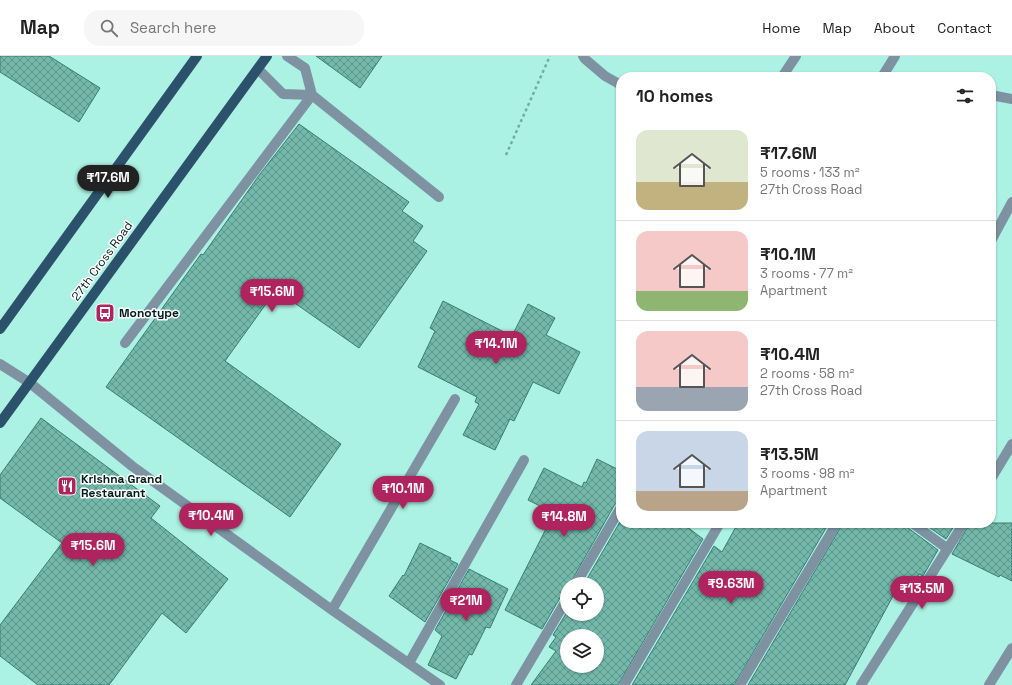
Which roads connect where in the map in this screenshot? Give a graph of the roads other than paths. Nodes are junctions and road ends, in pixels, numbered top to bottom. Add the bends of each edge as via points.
1 (197, 56) edge
2 (267, 56) edge
3 (288, 56) edge
4 (583, 56) edge
5 (796, 56) edge
6 (894, 56) edge
7 (258, 68) junction
8 (785, 72) edge
9 (885, 72) edge
10 (616, 82) edge
11 (312, 95) junction
12 (996, 96) edge
13 (1012, 99) edge
14 (439, 198) dead end
15 (1012, 202) edge
16 (996, 232) edge
17 (0, 329) edge
18 (125, 343) dead end
19 (0, 364) edge
20 (30, 384) junction
21 (456, 399) dead end
22 (0, 423) edge
23 (1012, 444) edge
24 (524, 460) dead end
25 (996, 471) edge
26 (616, 516) edge
27 (717, 528) edge
28 (834, 528) edge
29 (919, 528) edge
30 (961, 528) edge
31 (948, 549) junction
32 (580, 577) edge
33 (332, 610) junction
34 (560, 611) edge
35 (1012, 648) edge
36 (409, 663) junction
37 (440, 685) edge
38 (516, 685) edge
39 (624, 685) edge
40 (740, 685) edge
41 (861, 685) edge
42 (989, 685) edge

1 - 17 main road
2 - 7 main road, 27th Cross Road
3 - 11 street via 305,68
4 - 10 street
5 - 8 street
6 - 9 street
7 - 11 street via 283,94
7 - 20 main road, 27th Cross Road
11 - 14 street
11 - 18 street
12 - 13 street
15 - 16 street
19 - 20 street
20 - 22 main road, 27th Cross Road
20 - 33 street via 132,466
21 - 33 street
23 - 25 street
24 - 36 street
26 - 32 street
27 - 39 street
28 - 40 street
29 - 31 street
30 - 31 street
31 - 41 street
33 - 36 street
34 - 38 street
35 - 42 street
36 - 37 street

